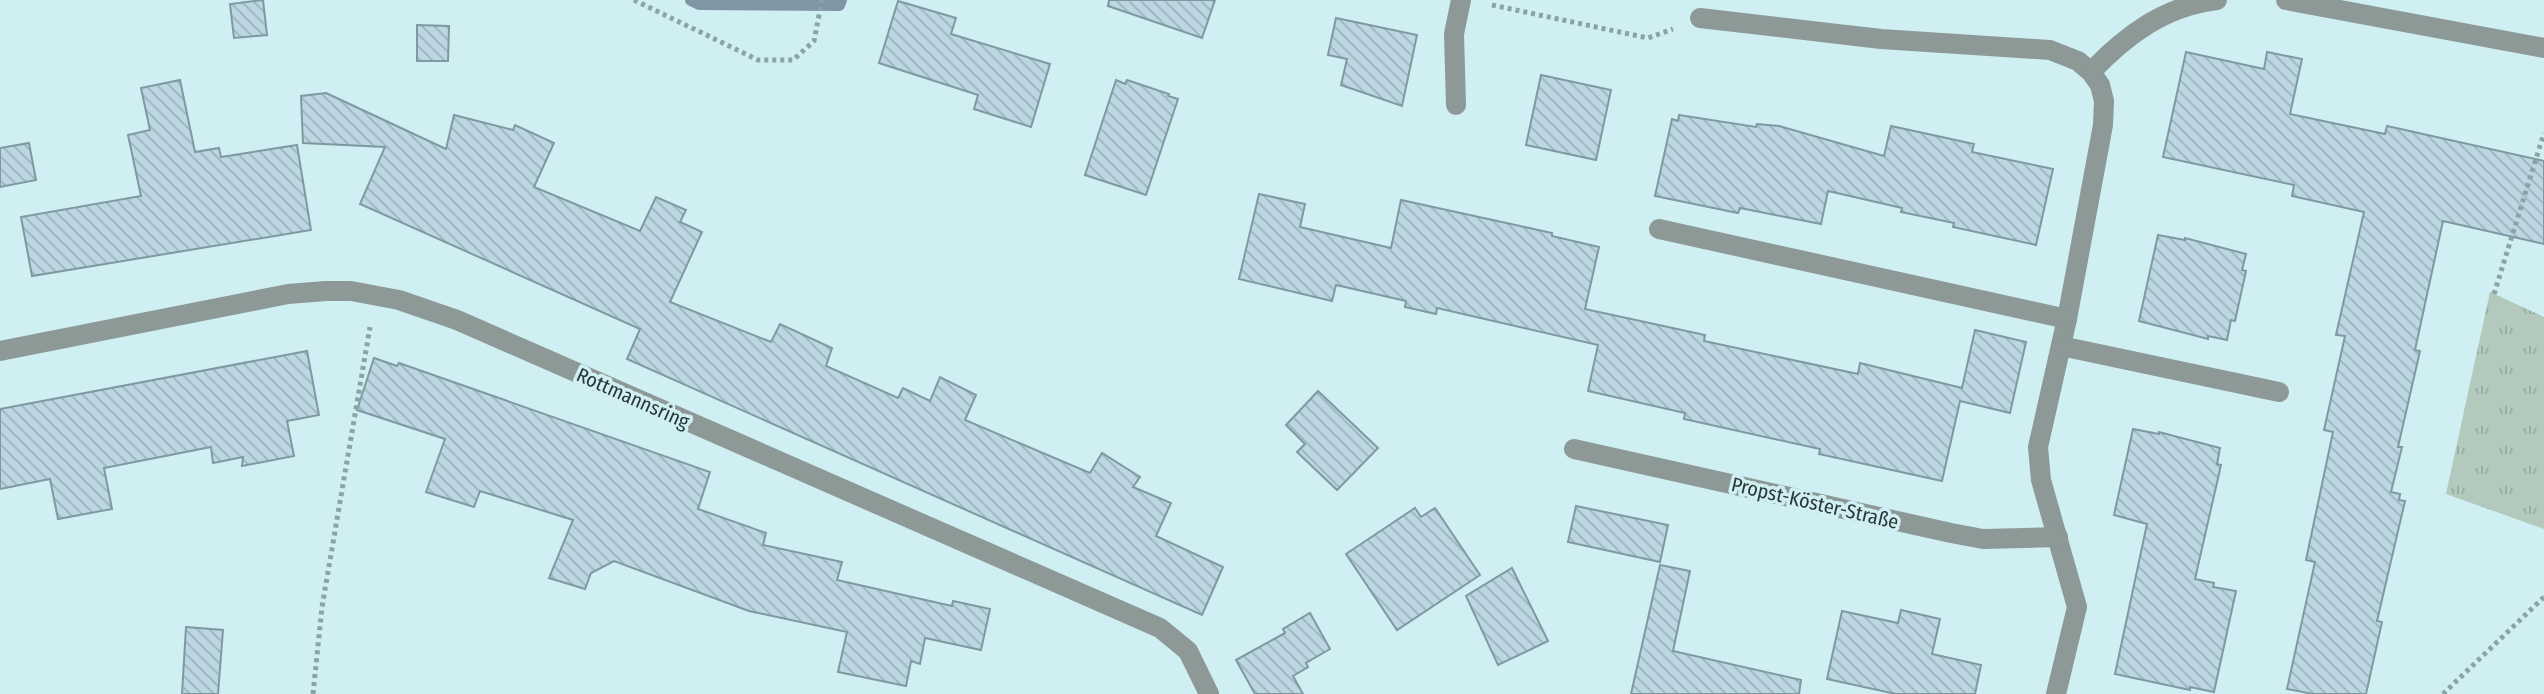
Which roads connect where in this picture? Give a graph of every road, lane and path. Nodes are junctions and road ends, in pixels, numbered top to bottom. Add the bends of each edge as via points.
1 (634, 0) edge
2 (822, 0) edge
3 (1461, 0) edge
4 (2217, 0) edge
5 (2286, 0) edge
6 (1491, 5) dead end
7 (1700, 18) joint
8 (2544, 48) edge
9 (2091, 72) junction
10 (1456, 105) dead end
11 (2544, 133) edge
12 (1659, 229) dead end
13 (374, 294) junction
14 (2494, 294) dead end
15 (2067, 319) junction
16 (2061, 346) junction
17 (0, 351) edge
18 (2279, 392) dead end
19 (1574, 449) dead end
20 (2058, 537) junction
21 (2544, 597) edge
22 (313, 694) edge
23 (1209, 694) edge
24 (2056, 694) edge
25 (2443, 694) edge

1 - 2 path via 758,60 793,60 814,41
3 - 10 street via 1454,34
4 - 9 street via 2155,18 2116,45
5 - 8 street
6 - 7 path via 1648,38
7 - 9 street via 1881,39 2050,50
9 - 15 street via 2104,101 2103,125
11 - 14 path
12 - 15 street
13 - 17 street, Rottmannsring via 288,294
13 - 22 path via 322,607
13 - 23 street, Rottmannsring via 457,320 1160,628 1188,651
15 - 16 street
16 - 18 street
16 - 20 street via 2038,447 2041,480
19 - 20 street, Propst-Köster-Straße via 1972,537
20 - 24 street via 2077,607
21 - 25 path

